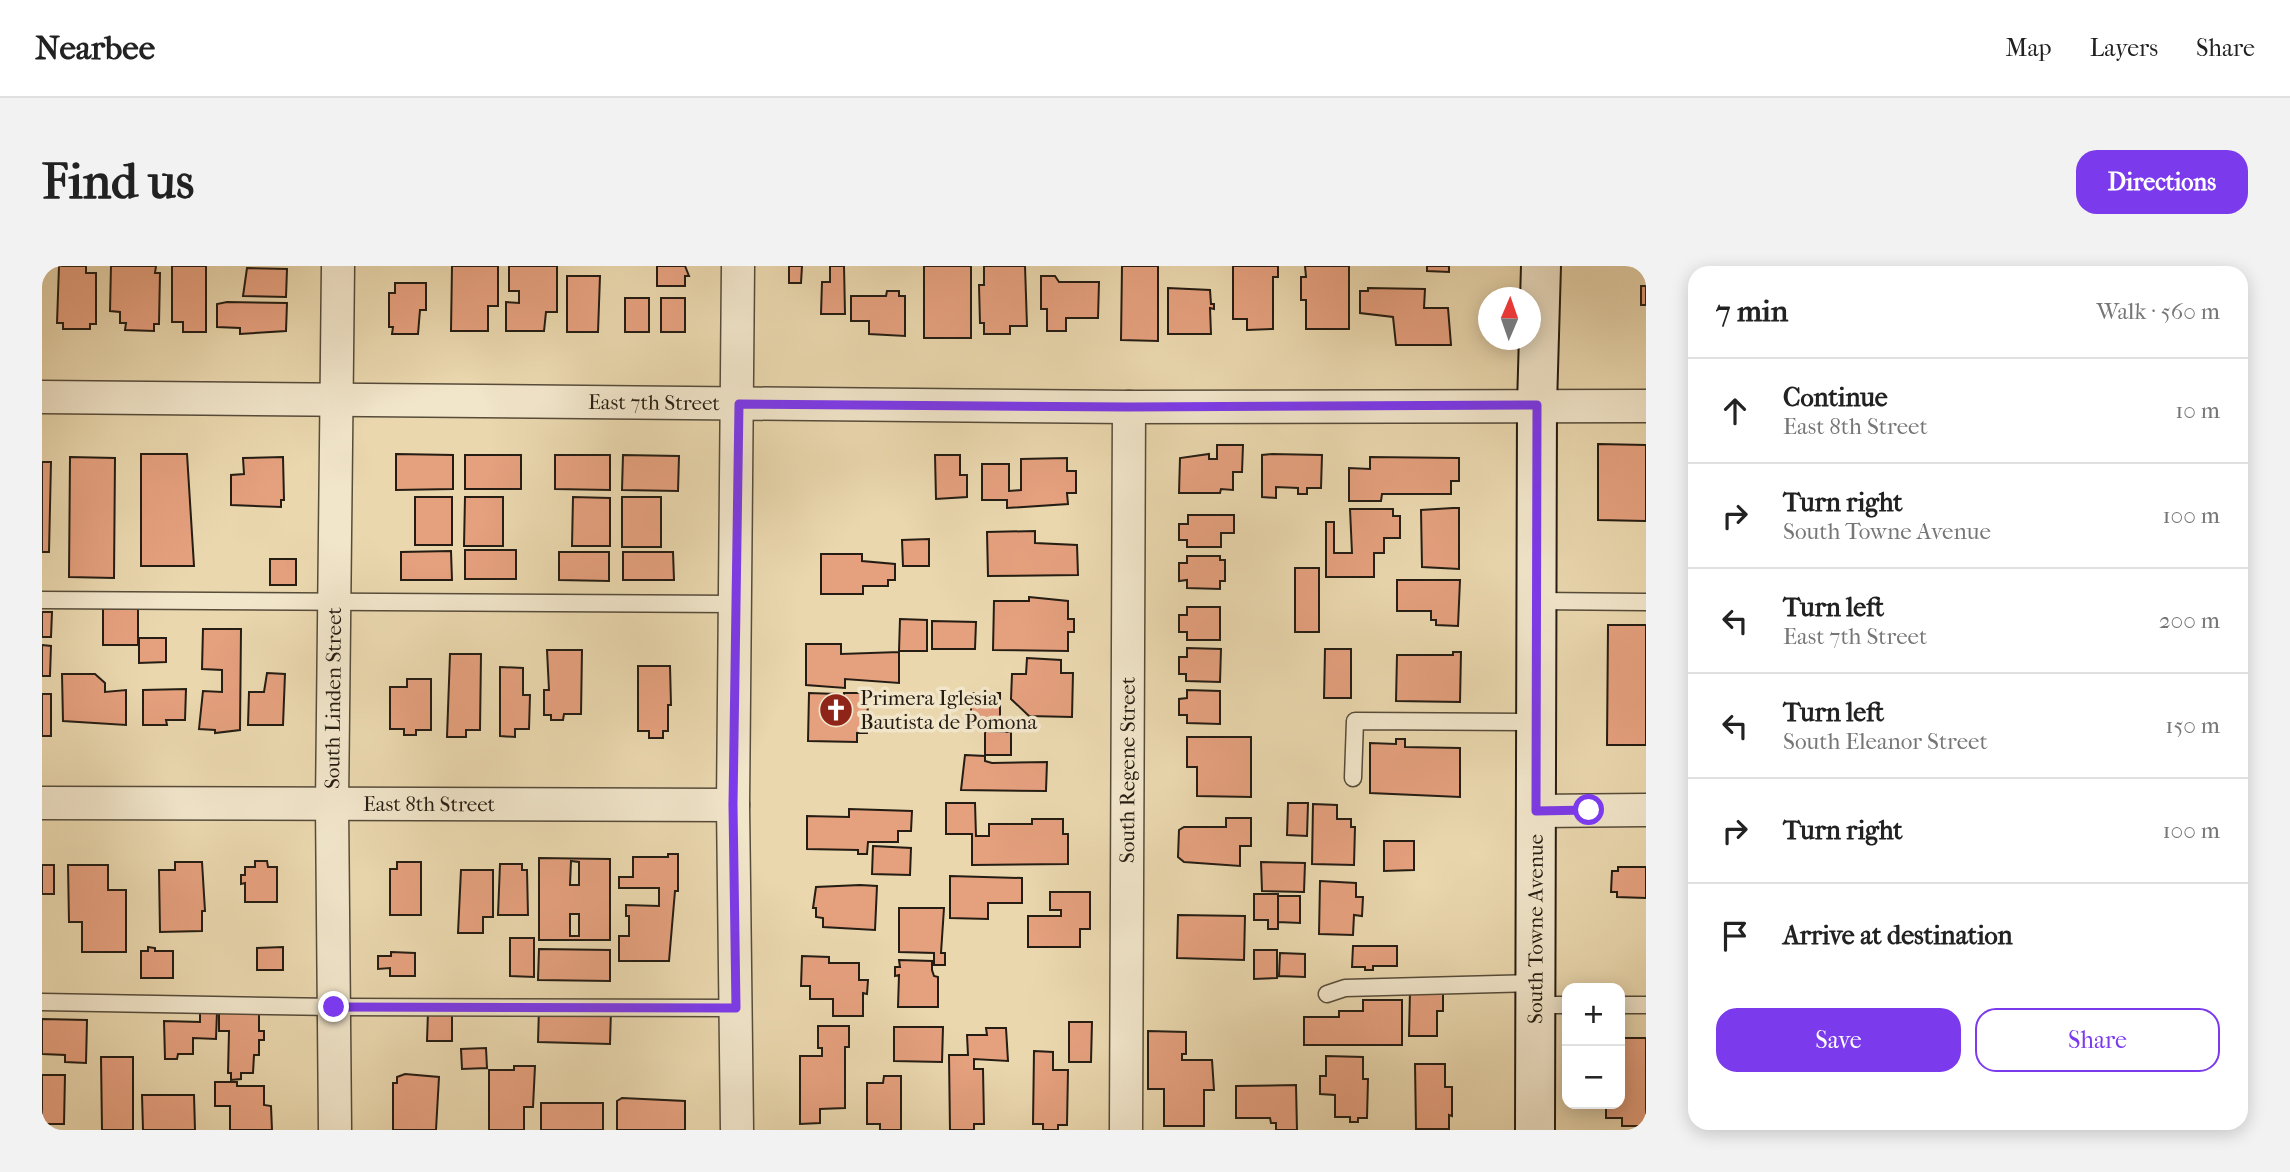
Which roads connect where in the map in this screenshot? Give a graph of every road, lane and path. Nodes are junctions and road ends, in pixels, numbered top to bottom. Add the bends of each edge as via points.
1 (338, 266) edge
2 (738, 266) edge
3 (1541, 266) edge
4 (42, 397) edge
5 (336, 399) junction
6 (739, 404) junction
7 (1537, 405) junction
8 (1646, 406) edge
9 (1129, 407) junction
10 (42, 600) edge
11 (334, 600) junction
12 (1537, 601) junction
13 (1646, 602) edge
14 (736, 604) junction
15 (1537, 722) junction
16 (1353, 778) dead end
17 (42, 803) edge
18 (332, 804) junction
19 (733, 805) junction
20 (1646, 810) edge
21 (1536, 811) junction
22 (1327, 994) dead end
23 (1546, 998) edge
24 (42, 1002) edge
25 (1625, 1005) edge
26 (1646, 1005) edge
27 (334, 1007) junction
28 (736, 1008) junction
29 (335, 1130) edge
30 (737, 1130) edge
31 (1126, 1130) edge
32 (1535, 1130) edge

1 - 5 street, South Linden Street
2 - 6 street
3 - 7 street, South Towne Avenue
4 - 5 street, East 7th Street
5 - 6 street, East 7th Street
5 - 11 street, South Linden Street
6 - 9 street, East 7th Street
6 - 14 street
7 - 8 street, East 7th Street
7 - 9 street, East 7th Street
7 - 12 street, South Towne Avenue
9 - 31 street, South Regene Street
10 - 11 lane
11 - 14 lane
11 - 18 street, South Linden Street
12 - 13 lane
12 - 15 street, South Towne Avenue
14 - 19 street
15 - 16 lane via 1355,720
15 - 21 street, South Towne Avenue
17 - 18 street, East 8th Street
18 - 19 street, East 8th Street
18 - 27 street, South Linden Street
19 - 28 street
20 - 21 street
21 - 23 street, South Towne Avenue
22 - 23 lane via 1345,988
23 - 32 street, South Towne Avenue
24 - 27 lane
25 - 26 lane
27 - 28 lane
27 - 29 street, South Linden Street
28 - 30 street

